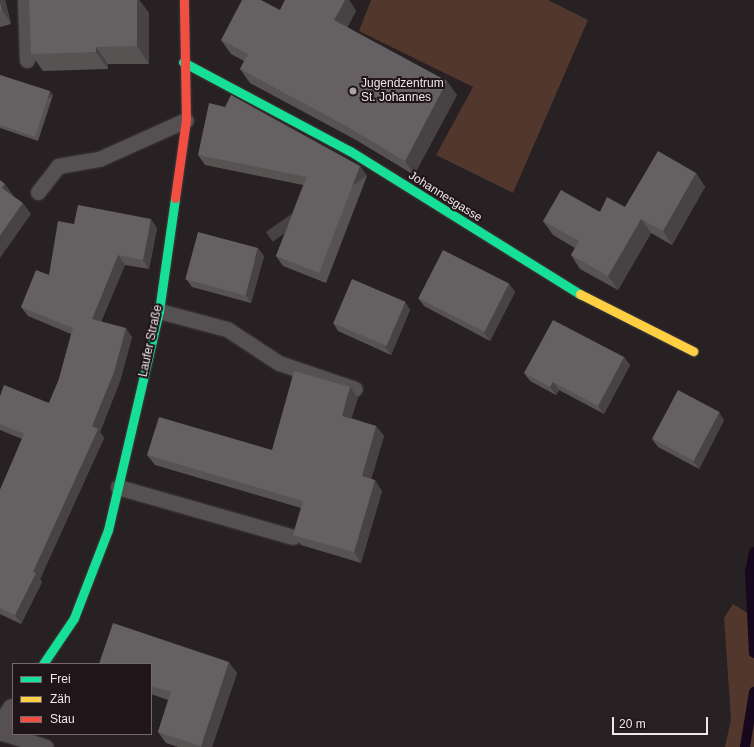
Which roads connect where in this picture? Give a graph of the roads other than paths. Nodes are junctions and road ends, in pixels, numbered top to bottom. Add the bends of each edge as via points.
1 (25, 0) edge
2 (184, 0) edge
3 (26, 60) dead end
4 (184, 62) junction
5 (186, 120) junction
6 (38, 192) dead end
7 (159, 311) junction
8 (693, 351) dead end
9 (355, 389) dead end
10 (118, 487) junction
11 (293, 537) edge
12 (44, 663) edge
13 (12, 712) edge
14 (0, 731) edge
15 (46, 747) edge

1 - 3 lane
2 - 4 street, Laufer Straße
4 - 5 street, Laufer Straße
4 - 8 street, Johannesgasse via 350,151 562,285
5 - 6 lane via 98,158 58,166
5 - 7 street, Laufer Straße
7 - 9 lane via 227,328 279,363
7 - 10 street, Laufer Straße
10 - 11 lane
10 - 12 street, Laufer Straße via 108,530 74,618
13 - 14 street
14 - 15 lane

